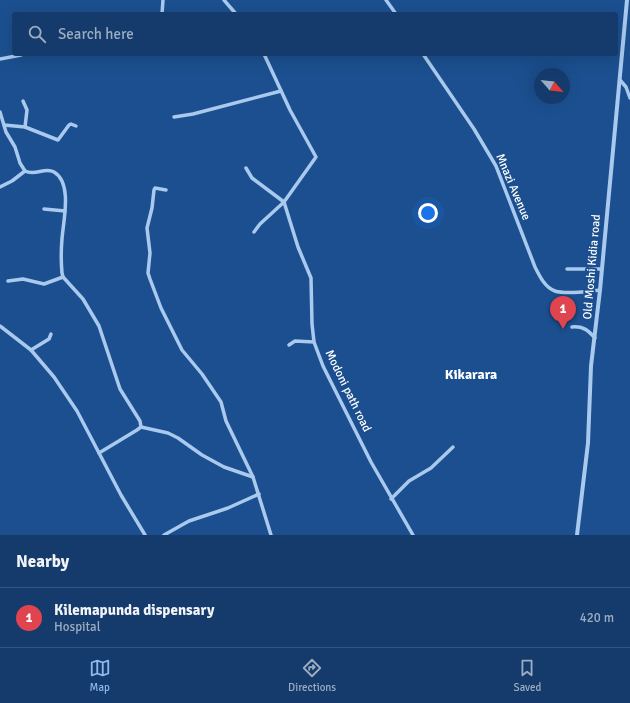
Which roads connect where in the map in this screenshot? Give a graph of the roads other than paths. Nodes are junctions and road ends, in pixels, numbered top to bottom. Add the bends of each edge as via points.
1 (163, 0) edge
2 (224, 0) edge
3 (386, 0) edge
4 (627, 0) edge
5 (162, 12) edge
6 (234, 12) edge
7 (395, 12) edge
8 (12, 56) edge
9 (265, 56) edge
10 (424, 56) edge
11 (0, 59) edge
12 (620, 80) junction
13 (281, 91) junction
14 (630, 98) edge
15 (23, 101) dead end
16 (0, 112) edge
17 (174, 117) dead end
18 (4, 125) junction
19 (76, 126) dead end
20 (25, 127) junction
21 (246, 168) dead end
22 (25, 171) junction
23 (0, 187) edge
24 (166, 190) dead end
25 (284, 202) junction
26 (44, 209) dead end
27 (65, 211) junction
28 (254, 232) dead end
29 (567, 269) dead end
30 (602, 269) junction
31 (63, 277) junction
32 (8, 281) dead end
33 (600, 290) junction
34 (0, 326) edge
35 (572, 327) dead end
36 (51, 334) dead end
37 (595, 338) junction
38 (314, 342) junction
39 (289, 345) dead end
40 (31, 350) junction
41 (141, 427) junction
42 (453, 447) dead end
43 (99, 452) junction
44 (253, 477) junction
45 (258, 494) junction
46 (391, 499) junction
47 (145, 535) edge
48 (164, 535) edge
49 (270, 535) edge
50 (412, 535) edge
51 (577, 535) edge

1 - 5 street
2 - 6 street
3 - 7 street
4 - 12 street, Old Moshi Kidia road
8 - 11 street
9 - 13 street
10 - 33 street, Mnazi Avenue via 483,142 496,166 535,267 543,281 556,292
12 - 14 street
12 - 30 street, Old Moshi Kidia road
13 - 17 street
13 - 25 street via 316,157
15 - 20 street via 27,110
16 - 18 street
18 - 20 street
18 - 22 street
19 - 20 street via 69,125 58,140
21 - 25 street via 255,180
22 - 23 street
22 - 27 street via 34,174 47,170 58,175 64,186
24 - 44 street via 154,190 148,221 148,273 182,350 221,402 226,421
25 - 28 street
25 - 38 street, Modoni path road via 311,278
26 - 27 street
27 - 31 street via 61,266
29 - 30 street
30 - 33 street, Old Moshi Kidia road
31 - 32 street via 44,284 23,279
31 - 41 street via 83,299 99,326 120,389 138,417
33 - 37 street, Old Moshi Kidia road
34 - 40 street
35 - 37 street via 587,330
36 - 40 street via 49,340
37 - 51 street, Old Moshi Kidia road via 588,443
38 - 39 street via 295,341
38 - 46 street, Modoni path road via 323,366
40 - 43 street via 54,377 77,411
41 - 43 street
41 - 44 street via 168,433 224,467
42 - 46 street via 431,468 409,481
43 - 47 street
44 - 45 street
45 - 48 street via 228,508 189,521
45 - 49 street
46 - 50 street, Modoni path road

